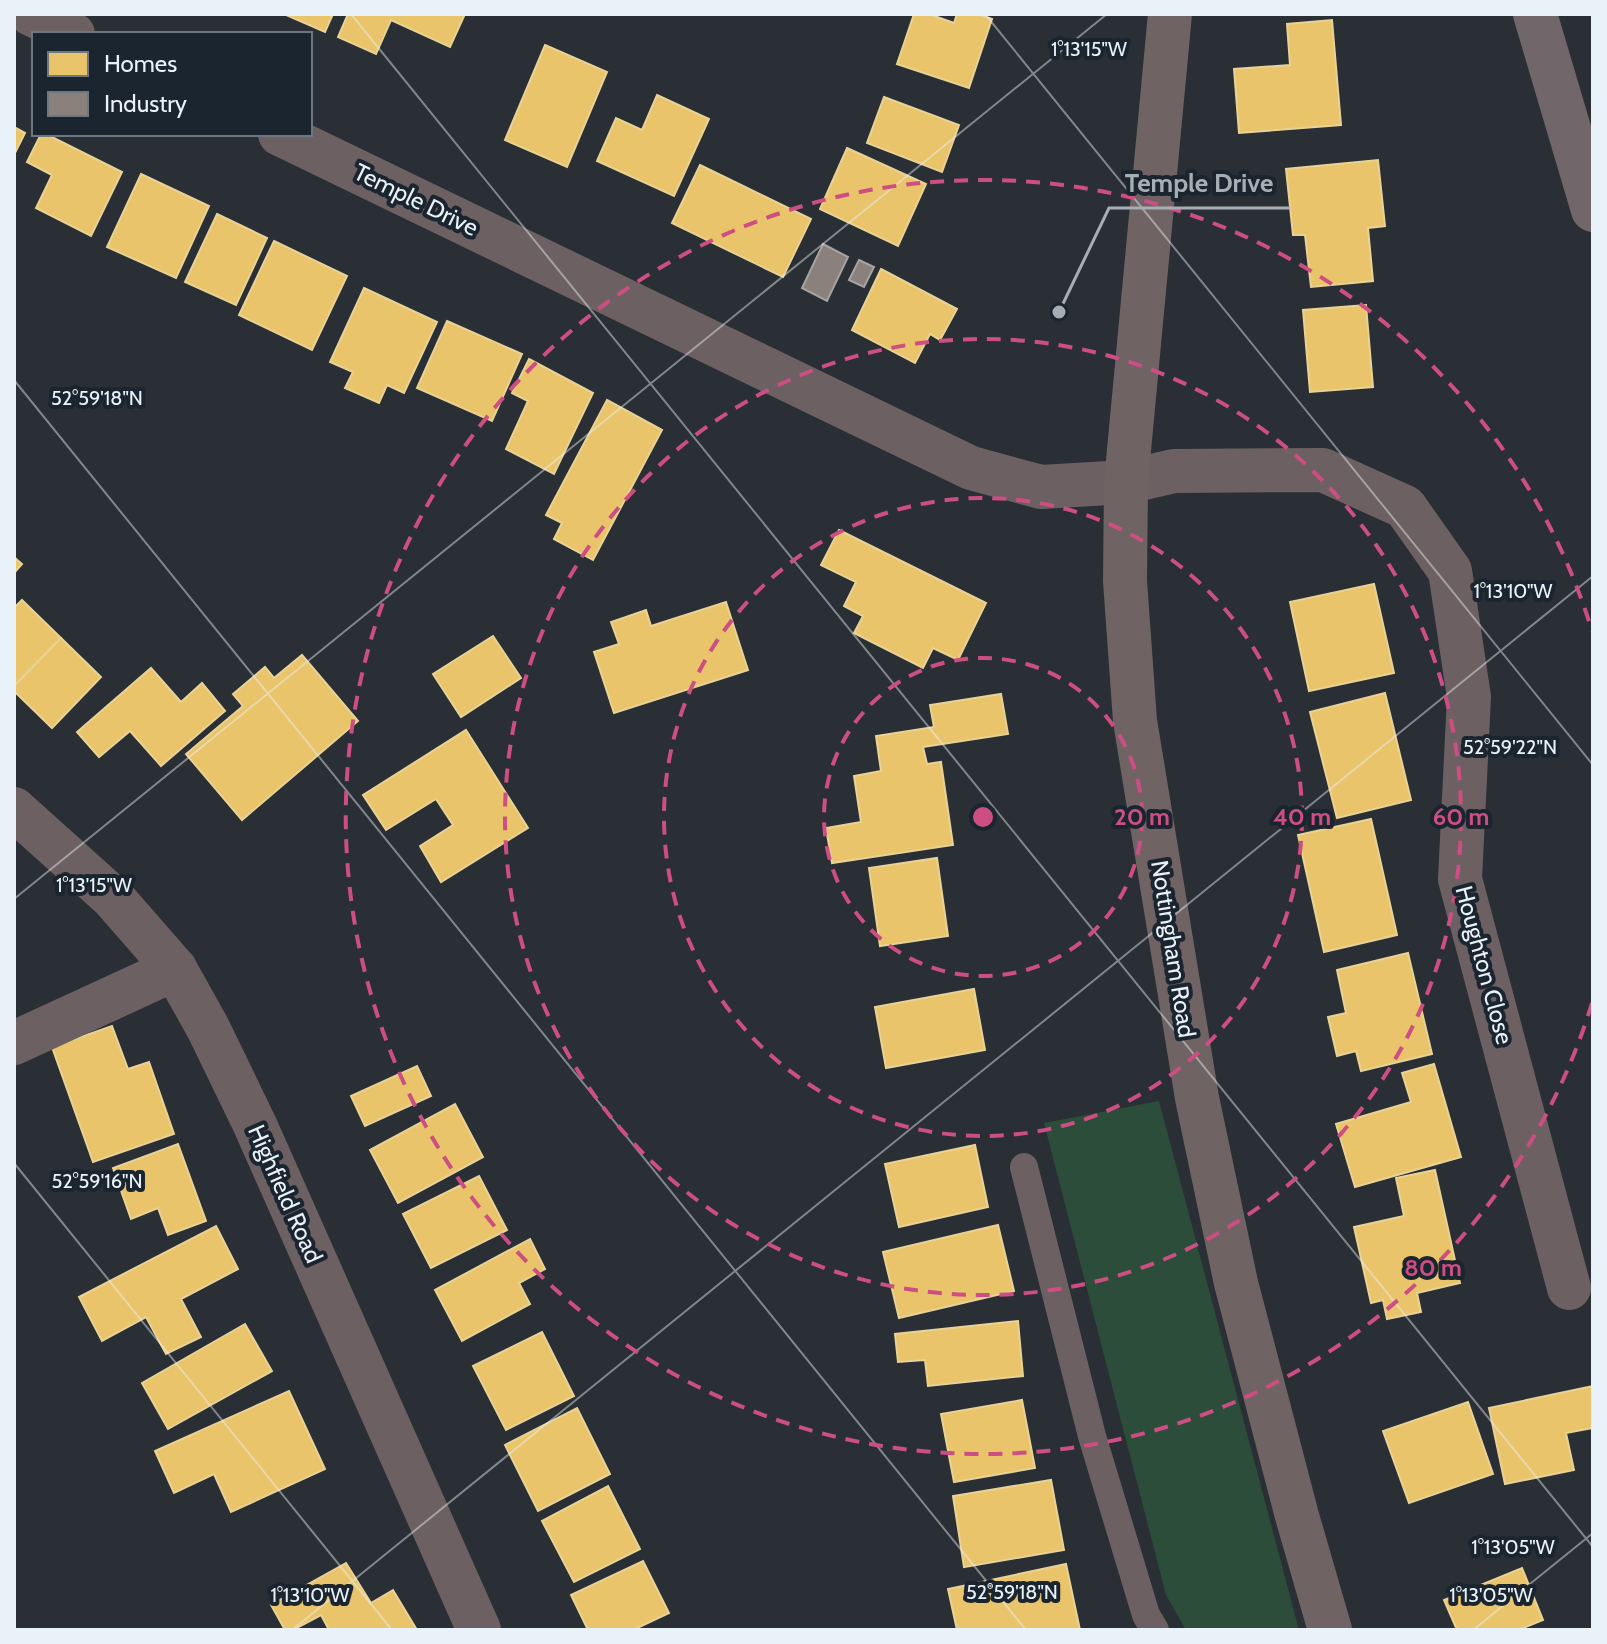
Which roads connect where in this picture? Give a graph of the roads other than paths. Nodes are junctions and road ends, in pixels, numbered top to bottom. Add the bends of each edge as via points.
1 (31, 14) edge
2 (1170, 14) edge
3 (1535, 14) edge
4 (69, 32) edge
5 (284, 136) edge
6 (1593, 210) edge
7 (1126, 482) junction
8 (14, 809) edge
9 (175, 969) junction
10 (14, 1043) edge
11 (1024, 1167) dead end
12 (1569, 1288) dead end
13 (479, 1630) edge
14 (1155, 1630) edge
15 (1330, 1630) edge

1 - 4 street
2 - 7 street, Nottingham Road
3 - 6 highway
5 - 7 street, Temple Drive via 971,468 1041,487
7 - 12 street, Houghton Close via 1174,471 1323,470 1405,507 1450,571 1469,697 1460,879
7 - 15 street, Nottingham Road via 1125,581 1135,721 1197,1098 1236,1283
8 - 9 street, Highfield Road via 113,898
9 - 10 street
9 - 13 street, Highfield Road via 255,1125
11 - 14 lane via 1092,1436

